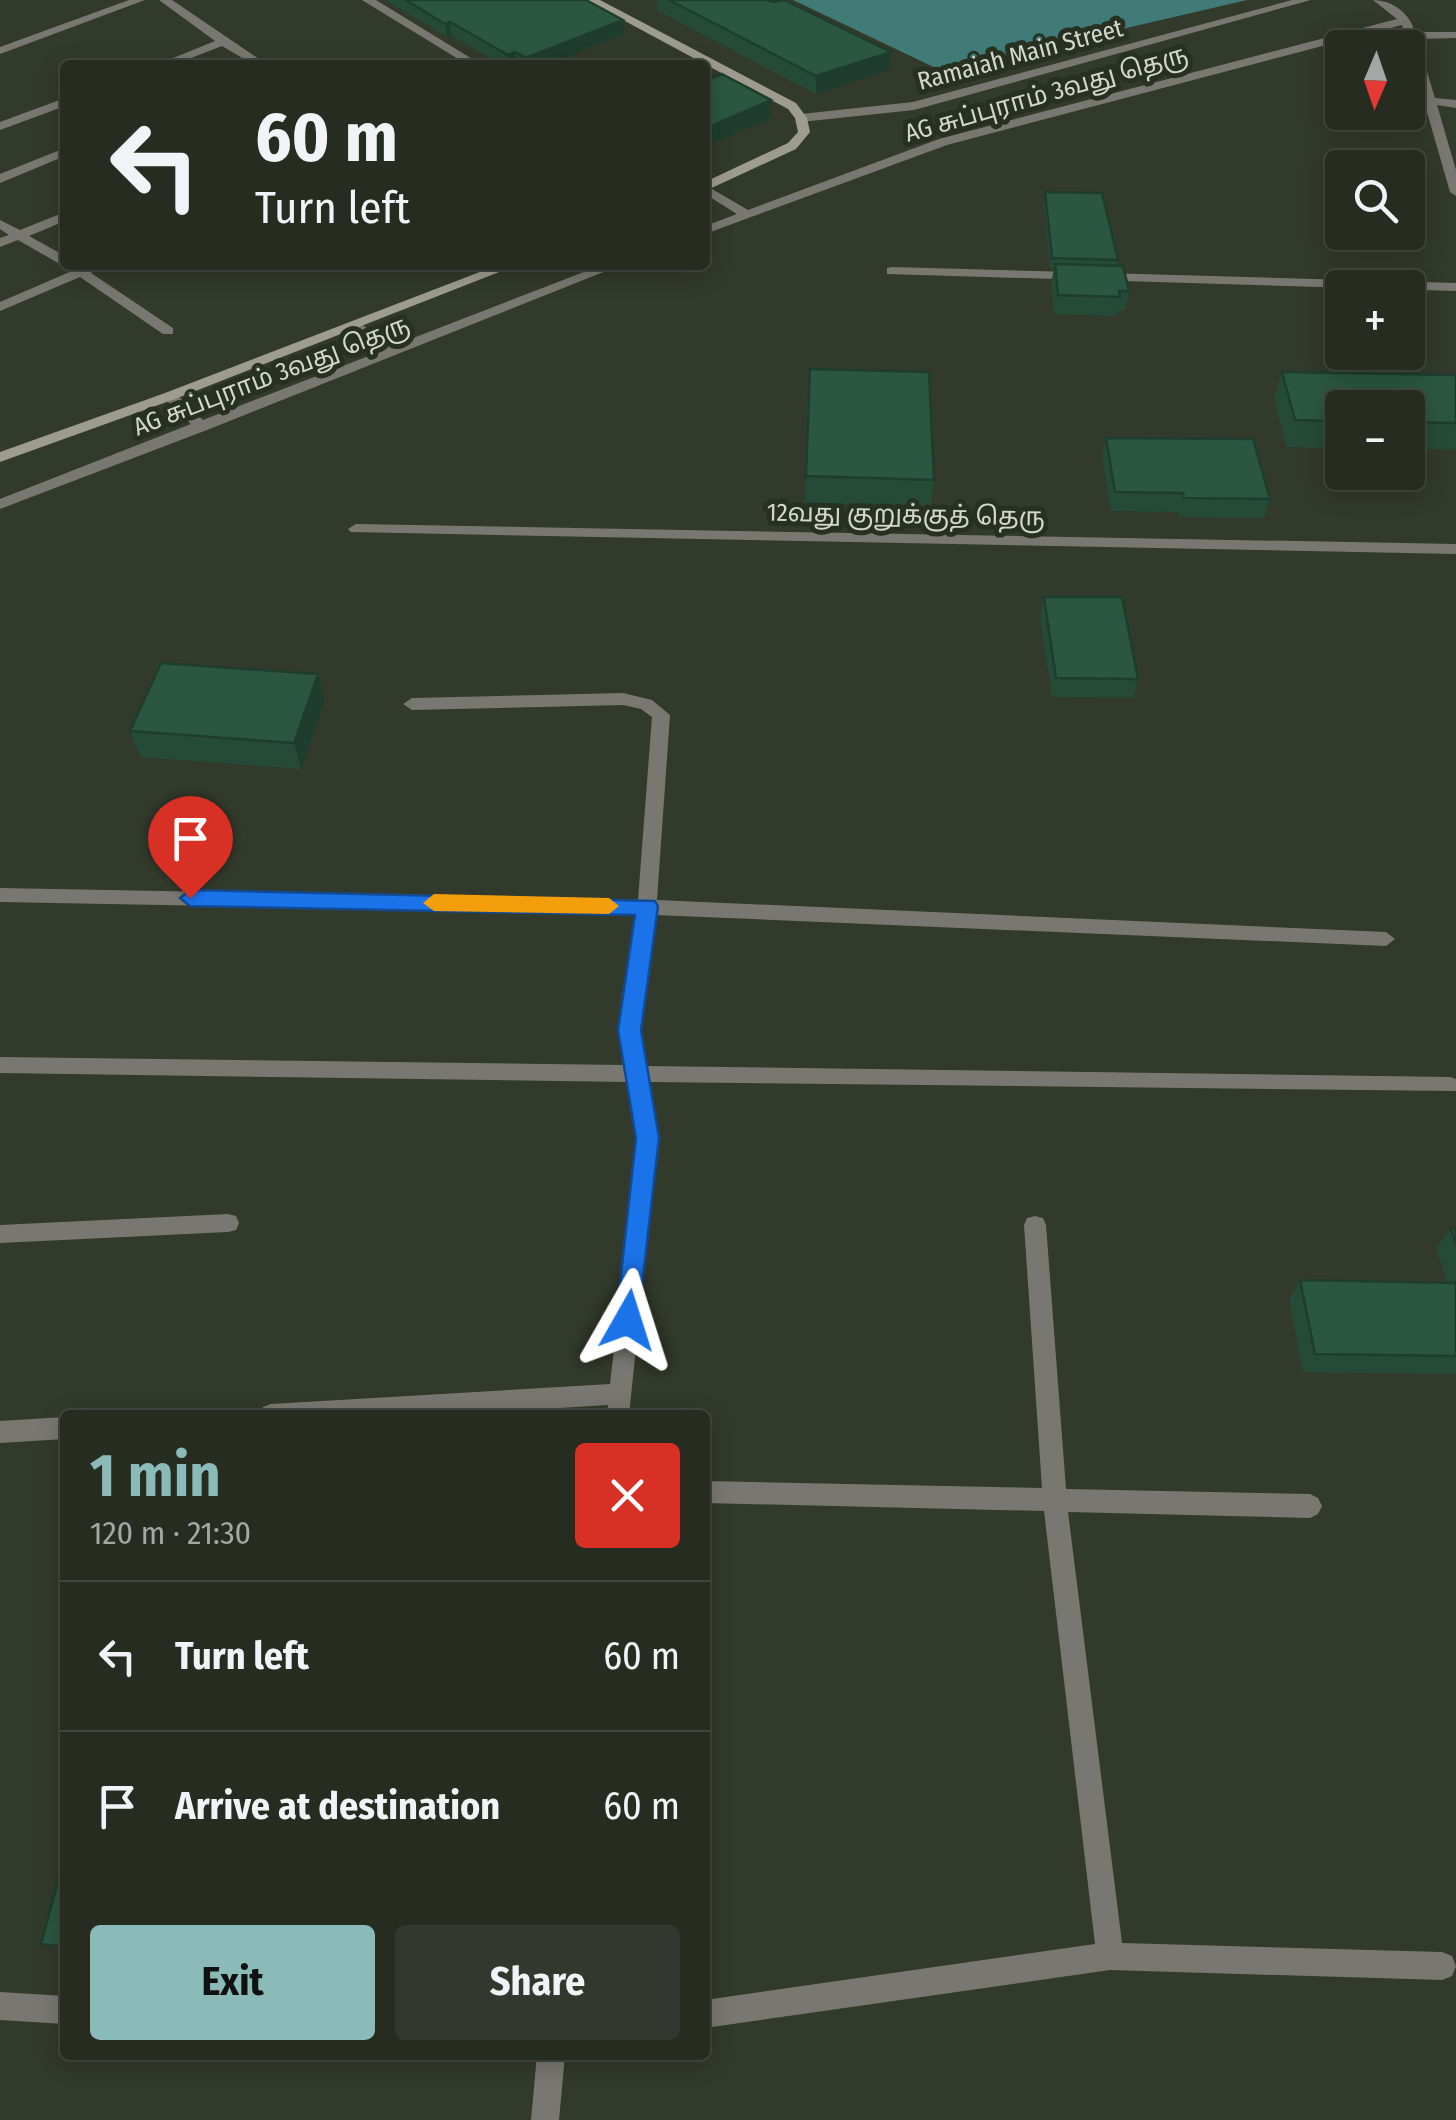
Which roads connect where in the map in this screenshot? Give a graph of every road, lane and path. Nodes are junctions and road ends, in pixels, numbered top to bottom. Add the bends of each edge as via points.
1 (138, 0) edge
2 (166, 0) edge
3 (368, 0) edge
4 (592, 0) edge
5 (1305, 0) edge
6 (1380, 0) edge
7 (1403, 15) junction
8 (1407, 30) edge
9 (1456, 35) edge
10 (1425, 36) edge
11 (223, 42) junction
12 (0, 51) edge
13 (175, 60) edge
14 (254, 60) edge
15 (468, 60) edge
16 (705, 60) edge
17 (710, 63) edge
18 (1425, 92) edge
19 (1428, 102) junction
20 (60, 104) edge
21 (1456, 104) edge
22 (801, 118) junction
23 (0, 126) edge
24 (60, 154) edge
25 (0, 178) edge
26 (710, 190) edge
27 (710, 192) edge
28 (1456, 192) edge
29 (741, 211) junction
30 (60, 218) edge
31 (0, 224) edge
32 (710, 227) edge
33 (20, 235) junction
34 (0, 243) edge
35 (60, 259) edge
36 (65, 270) edge
37 (78, 270) edge
38 (497, 270) edge
39 (601, 270) edge
40 (892, 271) dead end
41 (1456, 287) edge
42 (0, 307) edge
43 (354, 325) junction
44 (168, 331) dead end
45 (386, 350) junction
46 (170, 396) junction
47 (200, 424) junction
48 (0, 456) edge
49 (0, 504) edge
50 (356, 529) dead end
51 (1456, 549) edge
52 (412, 704) dead end
53 (0, 894) edge
54 (647, 907) junction
55 (1386, 938) dead end
56 (0, 1065) edge
57 (637, 1075) junction
58 (1450, 1085) dead end
59 (228, 1223) dead end
60 (1035, 1224) dead end
61 (0, 1234) edge
62 (620, 1404) edge
63 (430, 1410) edge
64 (60, 1428) edge
65 (0, 1432) edge
66 (710, 1492) edge
67 (1055, 1500) junction
68 (1310, 1506) dead end
69 (1110, 1956) junction
70 (1442, 1966) dead end
71 (0, 2006) edge
72 (60, 2010) edge
73 (710, 2013) edge
74 (551, 2060) edge
75 (545, 2120) edge

1 - 12 street
2 - 11 street
3 - 15 street
4 - 16 street
5 - 22 street, Ramaiah Main Street via 914,106
6 - 7 street
7 - 8 street
7 - 29 street, AG சுப்புராம் 3வது தெரு via 943,142
9 - 10 street
11 - 13 street
11 - 14 street
17 - 22 street via 792,106
18 - 19 street
19 - 21 street
19 - 28 street
20 - 23 street
22 - 26 street via 804,132 792,146
24 - 25 street
27 - 29 street
29 - 32 street, AG சுப்புராம் 3வது தெரு
30 - 33 street
31 - 33 street
33 - 34 street
33 - 35 street
36 - 42 street
37 - 44 street
38 - 43 street
39 - 45 street, AG சுப்புராம் 3வது தெரு
40 - 41 street
43 - 45 street
43 - 46 street
45 - 47 street, AG சுப்புராம் 3வது தெரு
46 - 47 street
46 - 48 street
47 - 49 street, AG சுப்புராம் 3வது தெரு
50 - 51 street, 12வது குறுக்குத் தெரு
52 - 54 street via 624,700 661,715
53 - 54 street
54 - 55 street
54 - 57 street via 630,1030
56 - 57 street
57 - 58 street
57 - 62 street via 648,1138
59 - 61 street
60 - 67 street
62 - 63 street
64 - 65 street
66 - 67 street
67 - 68 street
67 - 69 street
69 - 70 street
69 - 73 street
71 - 72 street
74 - 75 street

